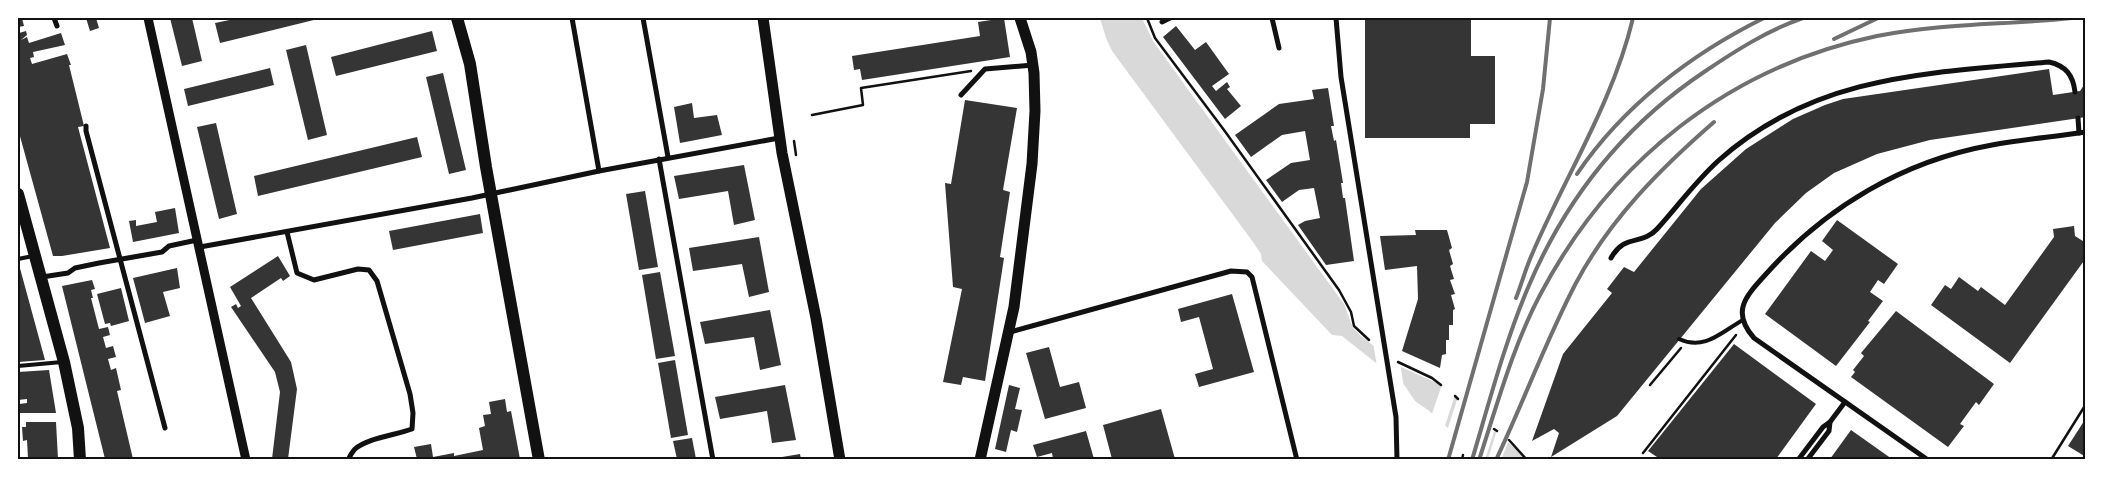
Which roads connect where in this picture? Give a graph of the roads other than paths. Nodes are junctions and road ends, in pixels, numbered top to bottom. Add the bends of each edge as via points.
1 (54, 18) edge
2 (148, 18) edge
3 (458, 18) edge
4 (572, 18) edge
5 (643, 18) edge
6 (763, 18) edge
7 (1020, 18) edge
8 (1170, 18) edge
9 (1272, 18) edge
10 (1336, 18) edge
11 (1162, 22) dead end
12 (57, 26) dead end
13 (1279, 48) dead end
14 (1033, 65) junction
15 (2075, 92) dead end
16 (961, 96) dead end
17 (2078, 118) dead end
18 (86, 126) dead end
19 (2082, 133) edge
20 (780, 138) junction
21 (668, 157) junction
22 (659, 159) junction
23 (599, 171) junction
24 (18, 194) edge
25 (491, 194) junction
26 (286, 232) junction
27 (199, 243) junction
28 (35, 255) junction
29 (1611, 258) dead end
30 (18, 259) edge
31 (120, 259) junction
32 (42, 277) junction
33 (1744, 322) junction
34 (1009, 332) junction
35 (1679, 339) dead end
36 (64, 362) junction
37 (18, 366) edge
38 (1845, 402) junction
39 (1830, 422) junction
40 (165, 428) dead end
41 (80, 460) edge
42 (246, 460) edge
43 (348, 460) edge
44 (539, 460) edge
45 (713, 460) edge
46 (840, 460) edge
47 (980, 460) edge
48 (1298, 460) edge
49 (1398, 460) edge
50 (1798, 460) edge
51 (1807, 460) edge
52 (1928, 460) edge

1 - 12 street
2 - 27 street
3 - 25 highway via 470,64
4 - 23 street
5 - 21 street
6 - 20 main road
7 - 14 main road
8 - 11 street
9 - 13 street
10 - 49 street via 1342,77 1392,390
14 - 16 street via 985,69
14 - 34 main road via 1033,143
15 - 29 street via 2071,76 2065,69 2049,62 1874,82 1835,93 1791,111 1742,142 1699,180 1651,235 1623,244
17 - 19 street
18 - 31 street
19 - 33 street via 1965,151 1912,168 1867,190 1812,228 1772,267 1746,297 1742,310
20 - 21 street
20 - 46 main road
21 - 22 street
22 - 23 street
22 - 45 street
23 - 25 street
24 - 28 highway
25 - 26 street
25 - 44 highway
26 - 27 street
26 - 43 street via 297,273 314,280 358,269 369,270 377,280 410,394 412,429 367,442 354,449
27 - 31 street via 168,246 162,252
27 - 42 street
28 - 30 lane
28 - 32 highway
31 - 32 street
31 - 40 street
32 - 36 highway
33 - 35 lane via 1706,342 1696,344
33 - 38 street via 1754,338
34 - 47 main road
34 - 48 street via 1231,271 1247,272 1252,277
36 - 37 lane
36 - 41 highway via 78,428
38 - 39 street
38 - 52 street
39 - 50 street
39 - 51 street via 1829,430

